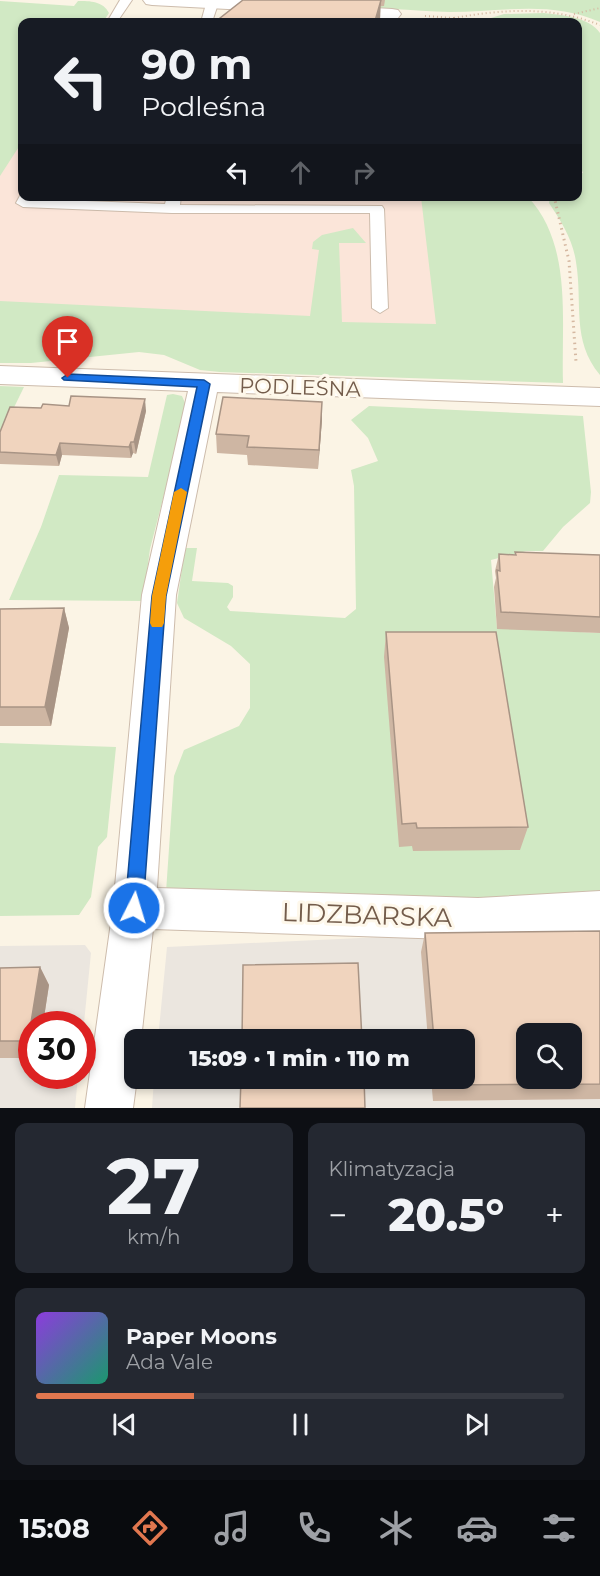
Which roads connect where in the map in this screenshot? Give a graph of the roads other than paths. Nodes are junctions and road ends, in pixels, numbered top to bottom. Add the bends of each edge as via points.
1 (126, 0) edge
2 (152, 0) edge
3 (222, 3) edge
4 (297, 8) edge
5 (320, 10) edge
6 (392, 14) dead end
7 (115, 18) edge
8 (209, 18) edge
9 (364, 18) edge
10 (24, 201) edge
11 (173, 203) edge
12 (380, 308) dead end
13 (0, 375) edge
14 (204, 384) junction
15 (589, 397) edge
16 (134, 908) junction
17 (600, 912) edge
18 (109, 1108) edge

1 - 7 lane
2 - 3 street
3 - 4 street
3 - 8 lane
5 - 9 street
6 - 9 street
10 - 11 lane
11 - 12 lane via 377,209
13 - 14 street, PODLEŚNA
14 - 15 street, PODLEŚNA
14 - 16 street via 159,596
16 - 17 street, LIDZBARSKA via 478,919
16 - 18 street

